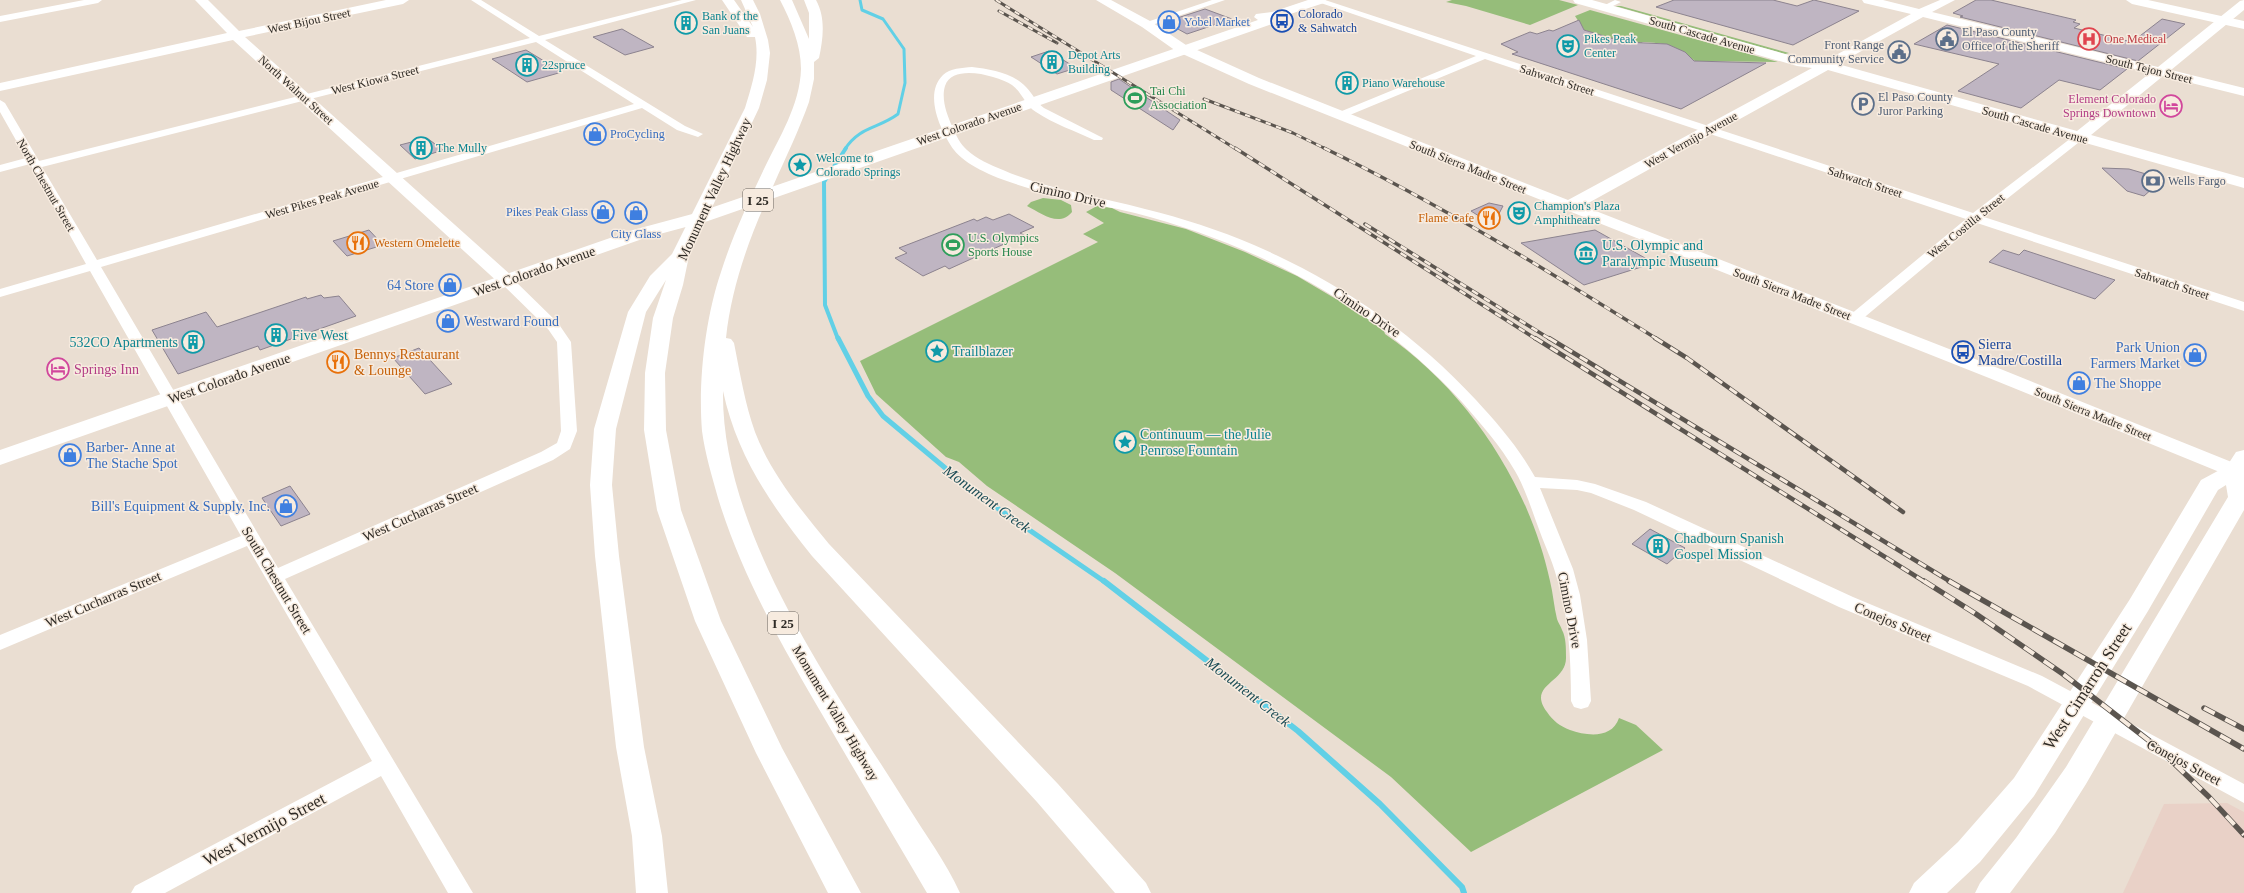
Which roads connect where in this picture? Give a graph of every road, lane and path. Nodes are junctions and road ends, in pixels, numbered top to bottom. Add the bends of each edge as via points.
1 (98, 0) edge
2 (201, 0) edge
3 (403, 0) edge
4 (475, 0) edge
5 (692, 0) edge
6 (728, 0) edge
7 (747, 0) edge
8 (786, 0) edge
9 (810, 0) edge
10 (1102, 0) edge
11 (1221, 0) edge
12 (1318, 0) edge
13 (1579, 0) edge
14 (1868, 0) edge
15 (1949, 0) edge
16 (2132, 0) edge
17 (2166, 0) edge
18 (1610, 3) edge
19 (2244, 4) edge
20 (1921, 6) edge
21 (2227, 17) junction
22 (2244, 17) edge
23 (0, 19) edge
24 (1146, 24) junction
25 (2244, 25) edge
26 (237, 36) junction
27 (538, 39) junction
28 (1485, 56) junction
29 (1826, 66) junction
30 (2160, 71) junction
31 (807, 76) junction
32 (761, 77) junction
33 (0, 87) edge
34 (2244, 92) edge
35 (304, 98) junction
36 (0, 103) edge
37 (644, 104) junction
38 (1341, 115) junction
39 (948, 126) junction
40 (1708, 130) junction
41 (698, 134) dead end
42 (2079, 137) junction
43 (1098, 138) dead end
44 (34, 163) junction
45 (0, 169) edge
46 (394, 178) junction
47 (2244, 184) edge
48 (1570, 206) junction
49 (1975, 218) junction
50 (680, 256) junction
51 (93, 266) junction
52 (506, 280) junction
53 (0, 293) edge
54 (2244, 308) edge
55 (1855, 318) junction
56 (720, 322) junction
57 (170, 399) junction
58 (0, 458) edge
59 (2241, 468) edge
60 (1530, 482) junction
61 (251, 538) junction
62 (275, 576) junction
63 (0, 643) edge
64 (1581, 701) dead end
65 (385, 764) junction
66 (2244, 794) edge
67 (143, 893) edge
68 (461, 893) edge
69 (652, 893) edge
70 (845, 893) edge
71 (944, 893) edge
72 (1135, 893) edge
73 (1925, 893) edge
74 (1991, 893) edge

1 - 23 street
2 - 26 main road, North Walnut Street
3 - 26 main road, West Bijou Street
4 - 27 street
5 - 27 street, West Kiowa Street
6 - 32 main road via 752,37
7 - 32 main road, Monument Valley Highway via 754,11 763,39
8 - 31 main road, Monument Valley Highway / I 25 via 802,35
9 - 31 main road via 815,7 815,44
10 - 24 main road, South Sierra Madre Street
11 - 24 street
12 - 28 street, Sahwatch Street
12 - 39 main road, West Colorado Avenue via 1274,15 1268,21 1211,37
13 - 18 main road, South Cascade Avenue
14 - 20 main road, South Tejon Street
15 - 20 main road, West Vermijo Avenue via 1932,9
16 - 21 main road
17 - 21 main road
18 - 29 main road, South Cascade Avenue via 1802,63
19 - 21 main road
20 - 29 main road, West Vermijo Avenue via 1915,17
20 - 30 main road, South Tejon Street
21 - 22 main road
21 - 25 main road
21 - 30 main road
24 - 38 main road, South Sierra Madre Street via 1181,48
26 - 33 main road, West Bijou Street via 225,41 125,63 114,63
26 - 35 main road, North Walnut Street
27 - 35 street, West Kiowa Street
27 - 37 street
28 - 38 street
28 - 40 street, Sahwatch Street
29 - 40 main road, West Vermijo Avenue
29 - 42 main road, South Cascade Avenue
30 - 34 main road, South Tejon Street
30 - 42 main road
31 - 56 main road, Monument Valley Highway / I 25 via 804,93 786,142 752,213 734,260
32 - 50 main road, Monument Valley Highway via 752,108
35 - 44 street, West Kiowa Street
35 - 46 main road, North Walnut Street
36 - 44 street, North Chestnut Street
37 - 41 street via 681,128
37 - 46 street, West Pikes Peak Avenue
38 - 48 main road, South Sierra Madre Street
39 - 43 street, Cimino Drive via 940,106 939,84 944,77 952,73 975,70 992,74 1021,87 1036,108
39 - 52 main road, West Colorado Avenue via 772,187 702,217 639,234
39 - 60 street, Cimino Drive via 958,148 1003,175 1043,190 1140,211 1210,232 1266,254 1321,282 1388,324 1438,368 1490,425
40 - 48 main road, West Vermijo Avenue
40 - 49 street, Sahwatch Street
42 - 47 main road, South Cascade Avenue
42 - 49 street, West Costilla Street
44 - 45 street, West Kiowa Street
44 - 51 street, North Chestnut Street
46 - 51 street, West Pikes Peak Avenue
46 - 52 main road, North Walnut Street
48 - 55 main road, South Sierra Madre Street
49 - 54 street, Sahwatch Street
49 - 55 street, West Costilla Street
50 - 69 main road via 656,280 637,312 605,429 601,485 625,703 647,836
50 - 70 main road, Monument Valley Highway via 664,318 655,373 655,430 669,510 708,621 742,696
51 - 53 street, West Pikes Peak Avenue
51 - 57 street, South Chestnut Street
52 - 57 main road, West Colorado Avenue
52 - 62 street, West Cucharras Street via 553,326 564,342 569,431 564,446
55 - 59 main road, South Sierra Madre Street
56 - 71 main road, Monument Valley Highway / I 25 via 712,395 714,432 733,509 746,547 769,598 806,665
56 - 72 main road via 740,423 757,460 795,519 840,571 1077,824
57 - 58 main road, West Colorado Avenue
57 - 61 street, South Chestnut Street
59 - 73 main road, West Cimarron Street via 2209,485 2139,605 2028,779 1969,852
59 - 74 main road via 2240,497 2170,619 2077,774
60 - 64 street, Cimino Drive via 1566,579 1581,667
60 - 66 street, Conejos Street via 1577,485 1628,501 1846,602 2035,681
61 - 62 street, South Chestnut Street
61 - 63 street, West Cucharras Street
62 - 65 street, South Chestnut Street
65 - 67 street, West Vermijo Street
65 - 68 street, South Chestnut Street

